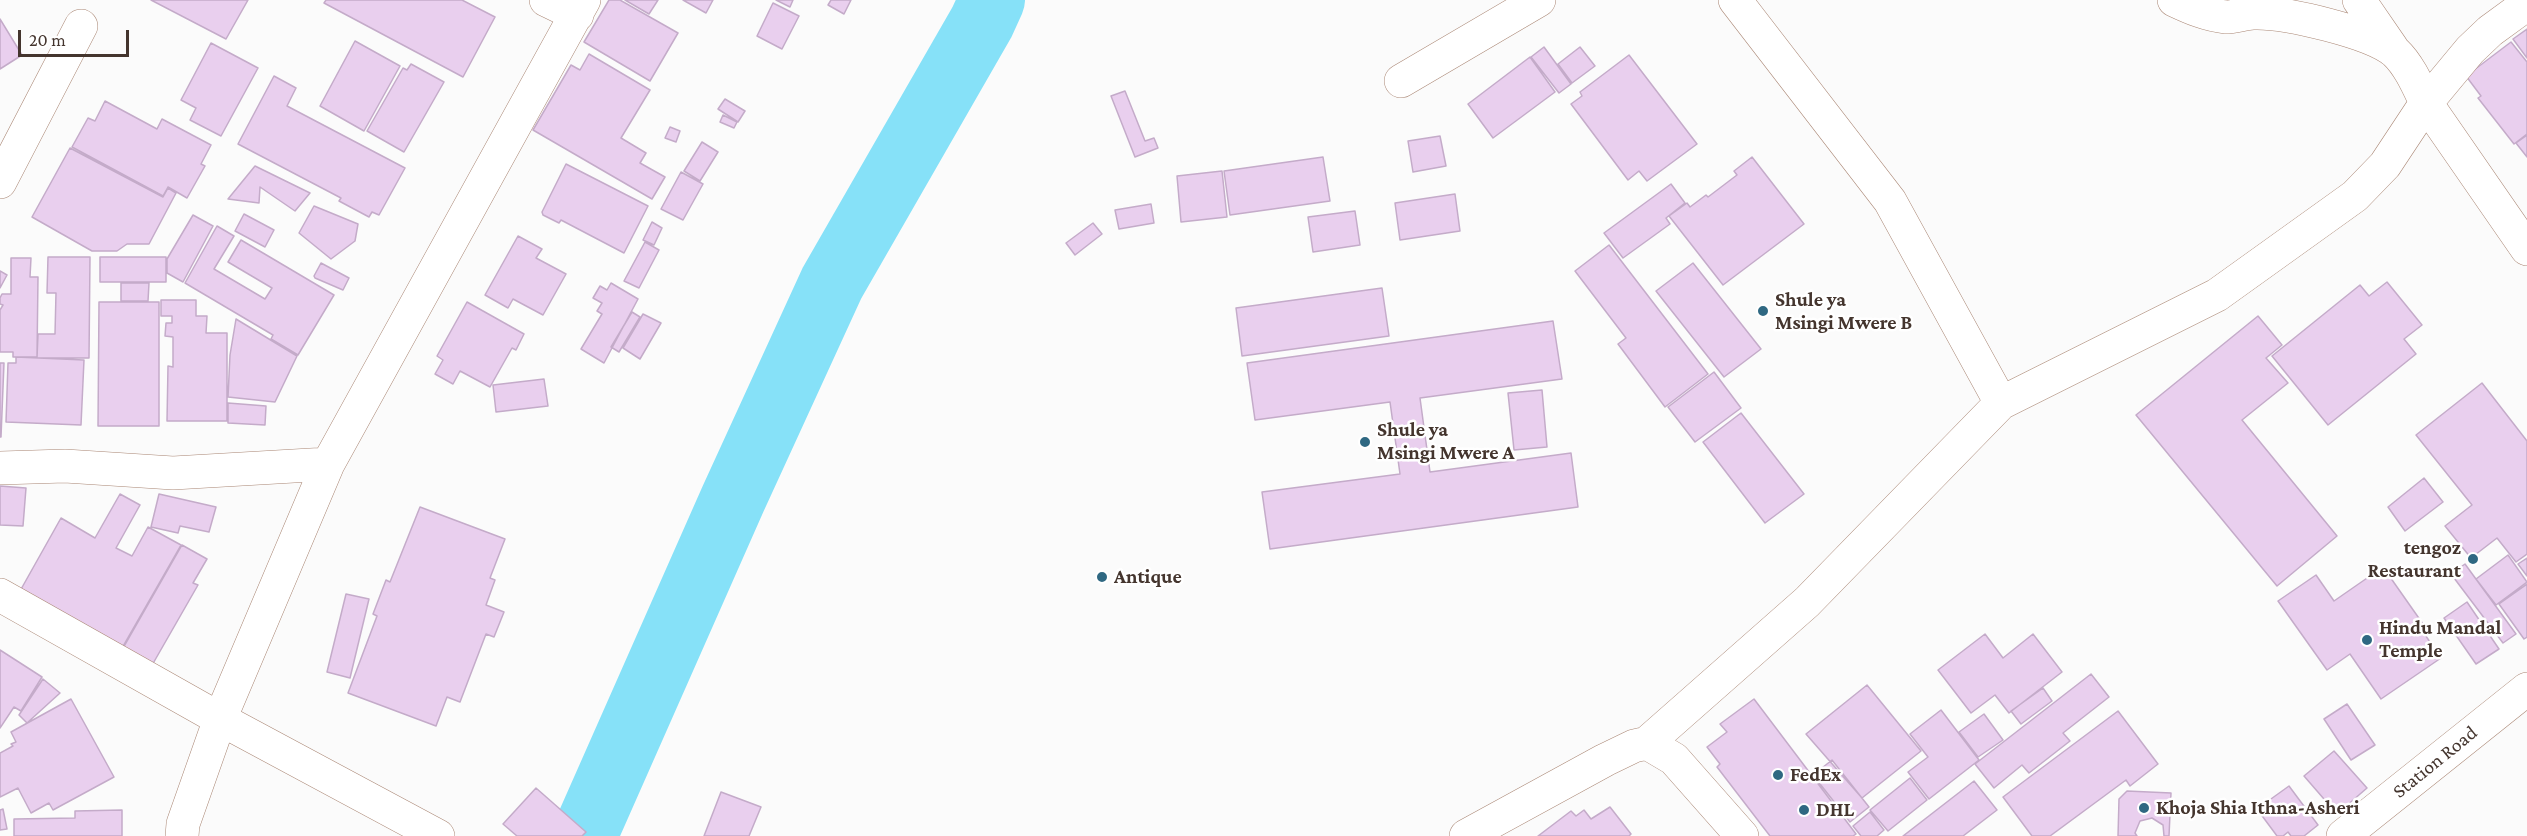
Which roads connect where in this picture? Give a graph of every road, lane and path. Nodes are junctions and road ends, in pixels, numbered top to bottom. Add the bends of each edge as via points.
1 (546, 0) edge
2 (1539, 0) edge
3 (1735, 0) edge
4 (2174, 0) edge
5 (2359, 0) edge
6 (2527, 4) edge
7 (580, 7) edge
8 (81, 26) dead end
9 (2395, 52) junction
10 (1401, 81) dead end
11 (2426, 103) junction
12 (1, 176) edge
13 (2527, 249) edge
14 (2001, 403) junction
15 (328, 464) junction
16 (0, 468) edge
17 (0, 595) edge
18 (2527, 689) edge
19 (220, 719) junction
20 (1647, 743) junction
21 (182, 836) edge
22 (438, 836) edge
23 (1466, 836) edge
24 (1742, 836) edge
25 (2343, 836) edge

1 - 7 street
2 - 10 street
3 - 14 street via 1890,201
4 - 9 street via 2198,12 2228,17 2255,13 2337,27
5 - 9 street
6 - 11 street via 2470,50
7 - 15 street
8 - 12 street
9 - 11 street via 2415,79
11 - 13 street
11 - 14 street via 2385,165 2355,196 2217,294
14 - 20 street via 1807,602
15 - 16 street via 173,473 65,466
15 - 19 street
17 - 19 street
18 - 25 street, Station Road
19 - 21 street
19 - 22 street
20 - 23 street via 1605,760
20 - 24 street via 1674,759

